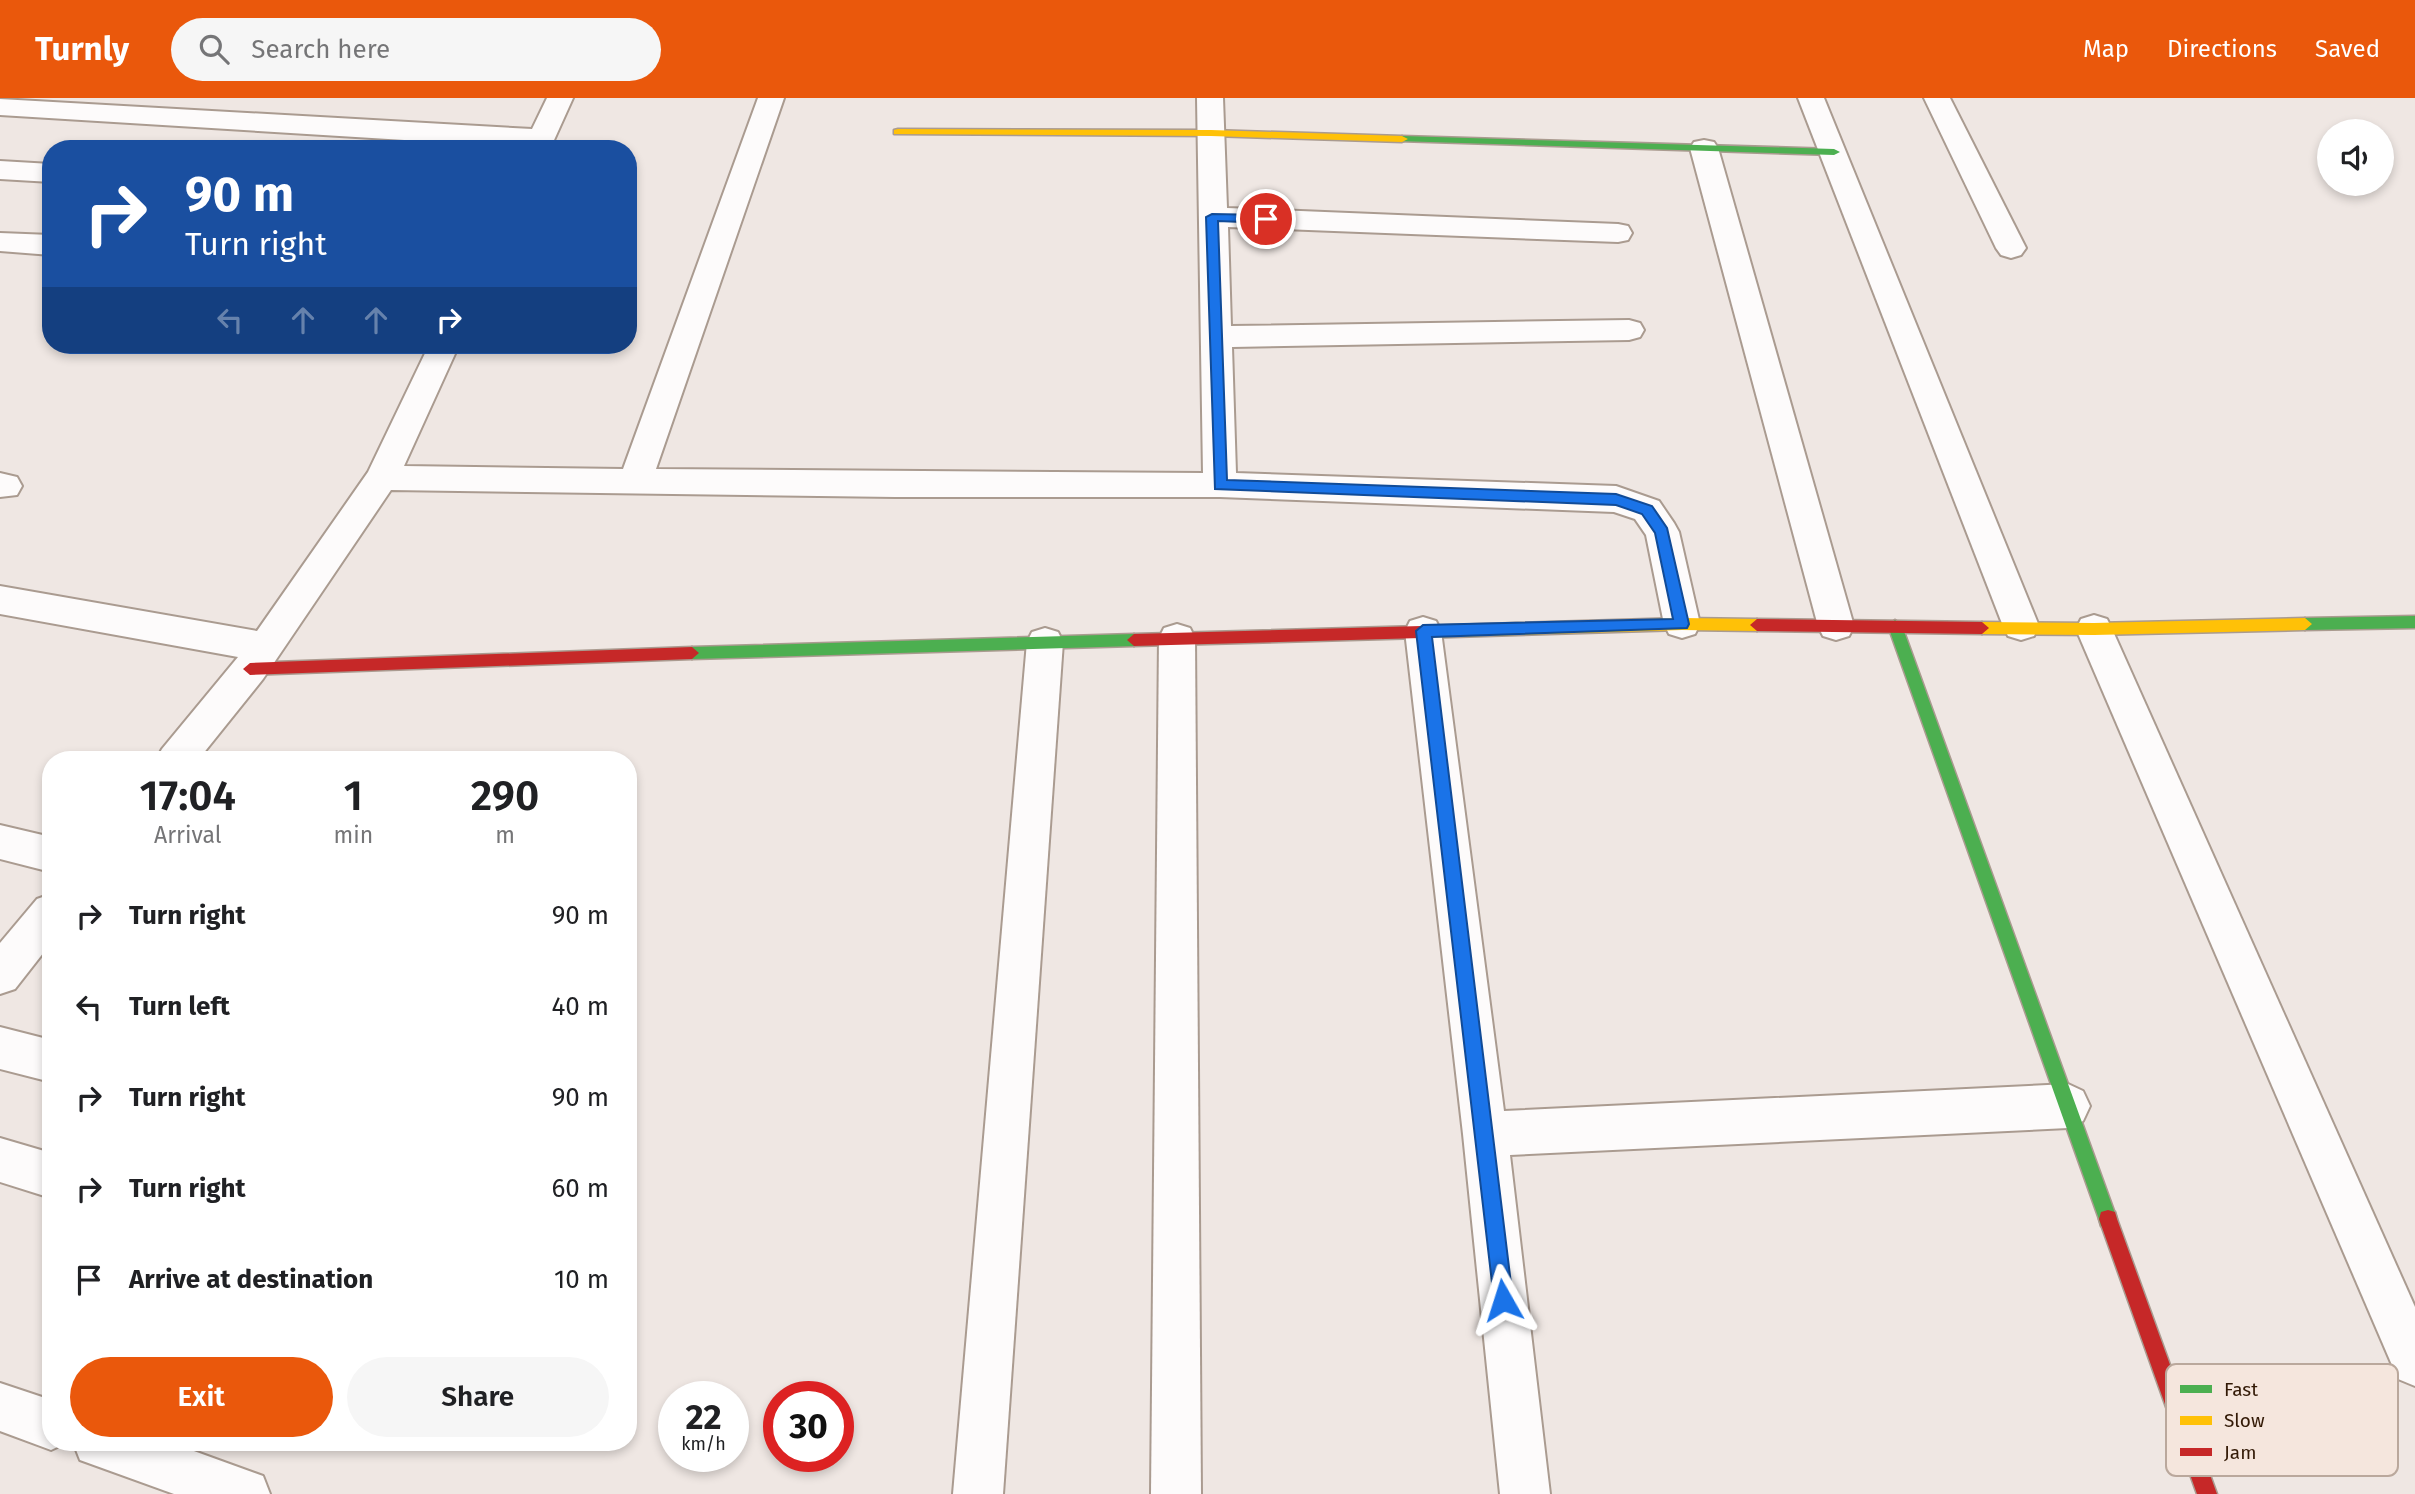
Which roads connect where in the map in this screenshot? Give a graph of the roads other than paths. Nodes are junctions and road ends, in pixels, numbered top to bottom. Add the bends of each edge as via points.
1 (252, 98) edge
2 (560, 98) edge
3 (771, 98) edge
4 (1210, 98) edge
5 (1811, 98) edge
6 (1937, 98) edge
7 (0, 107) edge
8 (236, 120) junction
9 (898, 132) dead end
10 (1211, 133) junction
11 (222, 140) edge
12 (499, 140) edge
13 (540, 140) edge
14 (1704, 148) junction
15 (1834, 152) junction
16 (0, 170) edge
17 (42, 172) edge
18 (1212, 217) junction
19 (1618, 233) dead end
20 (0, 242) edge
21 (42, 244) edge
22 (2011, 248) dead end
23 (1629, 330) dead end
24 (1216, 337) junction
25 (440, 354) edge
26 (382, 478) junction
27 (635, 481) junction
28 (1220, 485) junction
29 (0, 600) edge
30 (2415, 622) edge
31 (1682, 624) junction
32 (1836, 626) junction
33 (1895, 626) junction
34 (2021, 626) junction
35 (2094, 629) junction
36 (1423, 631) junction
37 (1177, 638) junction
38 (1045, 642) junction
39 (257, 658) junction
40 (182, 751) edge
41 (0, 842) edge
42 (42, 853) edge
43 (42, 923) edge
44 (42, 962) edge
45 (5, 968) edge
46 (0, 1048) edge
47 (42, 1060) edge
48 (2068, 1106) junction
49 (1485, 1134) junction
50 (0, 1160) edge
51 (42, 1173) edge
52 (2415, 1362) edge
53 (2166, 1380) edge
54 (0, 1407) edge
55 (42, 1422) edge
56 (123, 1451) edge
57 (2201, 1476) edge
58 (245, 1494) edge
59 (978, 1494) edge
60 (1176, 1494) edge
61 (1525, 1494) edge
62 (2207, 1494) edge

1 - 8 street
2 - 13 street
3 - 27 street
4 - 10 street
5 - 15 street
6 - 22 street
7 - 8 street
8 - 11 street
8 - 12 street
9 - 10 street
10 - 14 street
10 - 18 street
14 - 15 street
14 - 32 street
15 - 34 street
16 - 17 street
18 - 19 street
18 - 24 street
20 - 21 street
23 - 24 street
24 - 28 street
25 - 26 street
26 - 27 street
26 - 39 street
27 - 28 street
28 - 31 street via 1616,499 1647,510 1662,532
29 - 39 street
30 - 35 street
31 - 32 street
31 - 36 street
32 - 33 street
33 - 34 street
33 - 48 street
34 - 35 street
35 - 52 street
36 - 37 street
36 - 49 street
37 - 38 street
37 - 60 street
38 - 39 street
38 - 59 street
39 - 40 street
41 - 42 street
43 - 45 street
44 - 45 street
46 - 47 street
48 - 49 street
48 - 53 street
49 - 61 street
50 - 51 street
54 - 55 street
56 - 58 street
57 - 62 street

